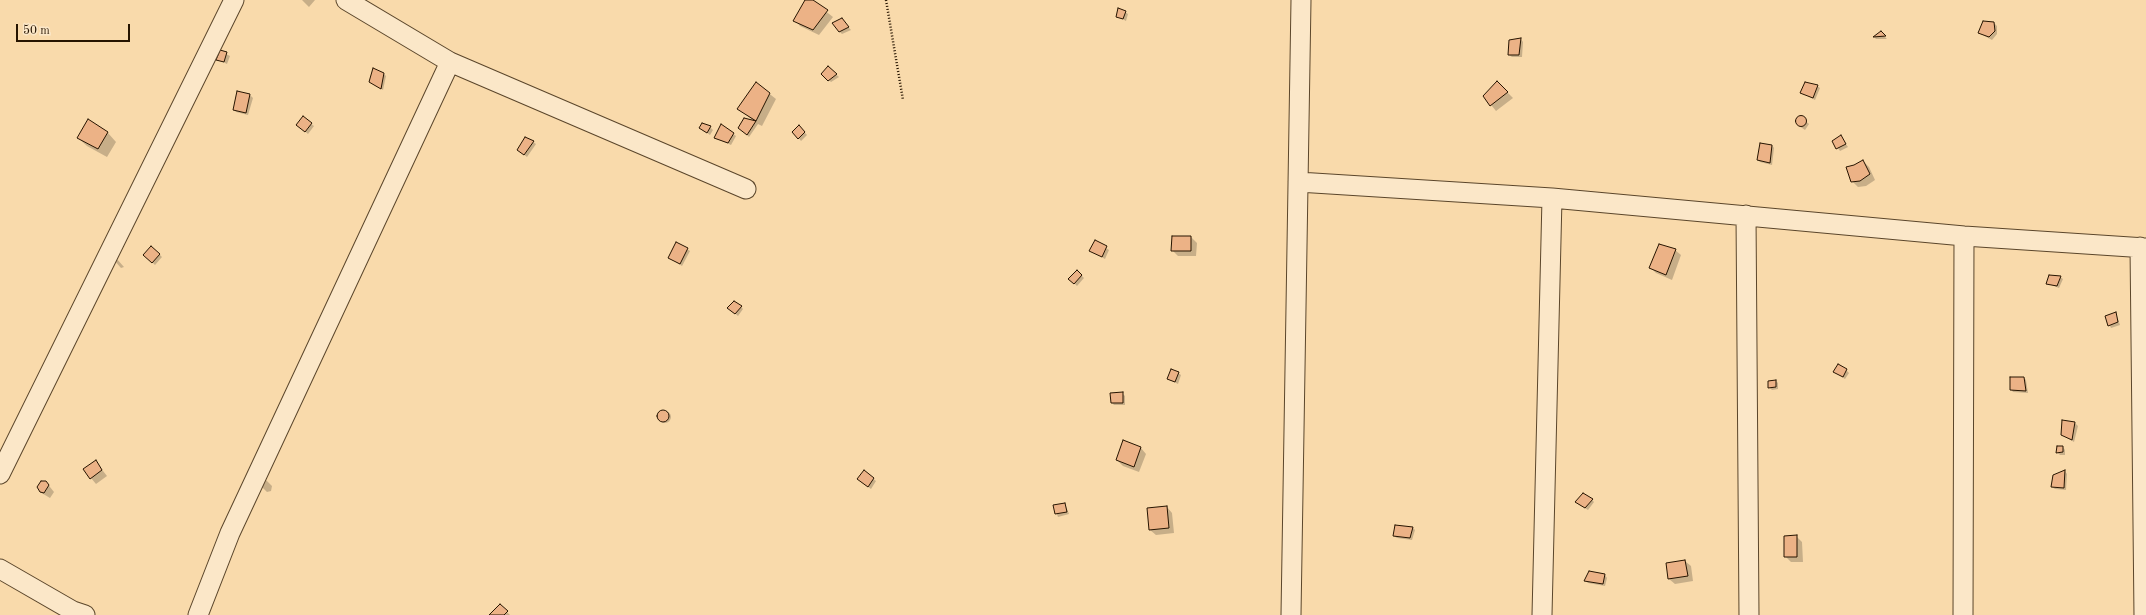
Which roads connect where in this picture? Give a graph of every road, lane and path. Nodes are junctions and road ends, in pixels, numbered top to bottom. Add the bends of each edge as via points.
1 (234, 0) edge
2 (346, 0) edge
3 (886, 0) edge
4 (1301, 0) edge
5 (450, 62) junction
6 (903, 100) dead end
7 (1298, 182) junction
8 (746, 189) dead end
9 (1552, 198) junction
10 (1746, 215) junction
11 (1964, 236) junction
12 (2143, 248) edge
13 (0, 474) edge
14 (0, 569) edge
15 (84, 615) edge
16 (198, 615) edge
17 (1291, 615) edge
18 (1542, 615) edge
19 (1749, 615) edge
20 (1963, 615) edge
21 (2144, 615) edge

1 - 13 street
2 - 5 street
3 - 6 path
4 - 7 street
5 - 8 street
5 - 16 street via 230,533
7 - 9 street
7 - 17 street
9 - 10 street
9 - 18 street
10 - 11 street
10 - 19 street
11 - 12 street
11 - 20 street
12 - 21 street
14 - 15 street

